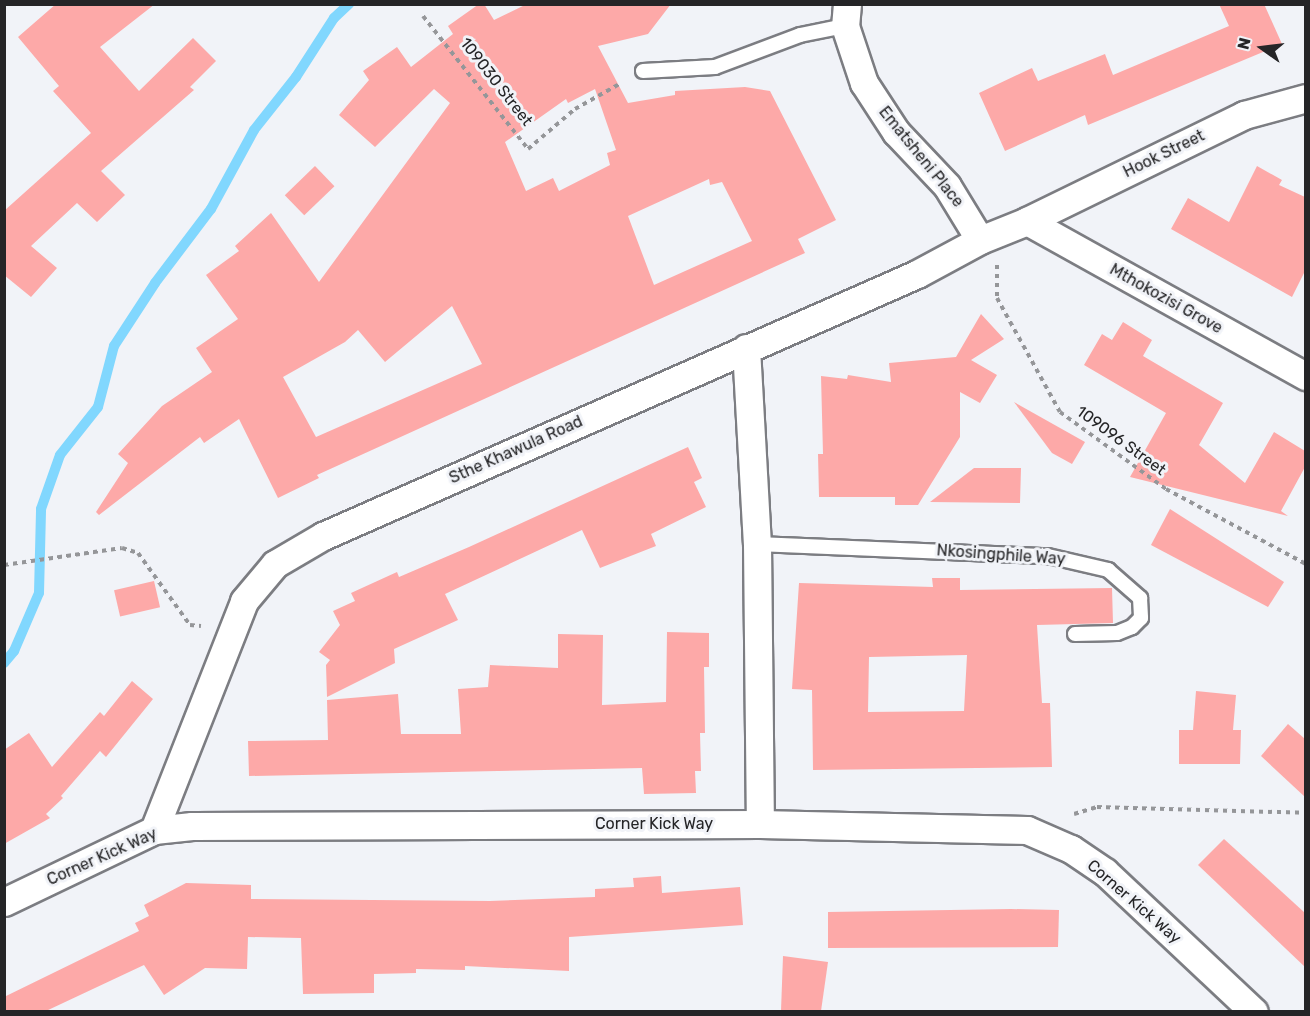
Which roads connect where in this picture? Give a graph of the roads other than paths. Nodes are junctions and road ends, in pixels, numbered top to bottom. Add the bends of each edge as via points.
1 (846, 15) edge
2 (643, 71) road end
3 (1305, 98) edge
4 (1027, 221) junction
5 (980, 240) junction
6 (746, 348) junction
7 (1305, 376) edge
8 (757, 544) junction
9 (1075, 634) dead end
10 (760, 824) junction
11 (154, 830) junction
12 (4, 902) edge
13 (1254, 1011) edge

1 - 2 lane via 715,67
1 - 5 street, Ematsheni Place via 864,83 896,132 947,186
3 - 4 street, Hook Street via 1244,115
4 - 5 street, Sthe Khawula Road
4 - 7 street, Mthokozisi Grove
5 - 6 street, Sthe Khawula Road via 917,274
6 - 8 street
6 - 11 street, Sthe Khawula Road via 323,536 275,564 244,601
8 - 9 lane, Nkosingphile Way via 1048,556 1108,570 1140,598 1141,618 1132,627 1117,633
8 - 10 street
10 - 11 street, Corner Kick Way via 250,823
10 - 13 street, Corner Kick Way via 1027,830 1071,849 1105,873
11 - 12 street, Corner Kick Way

